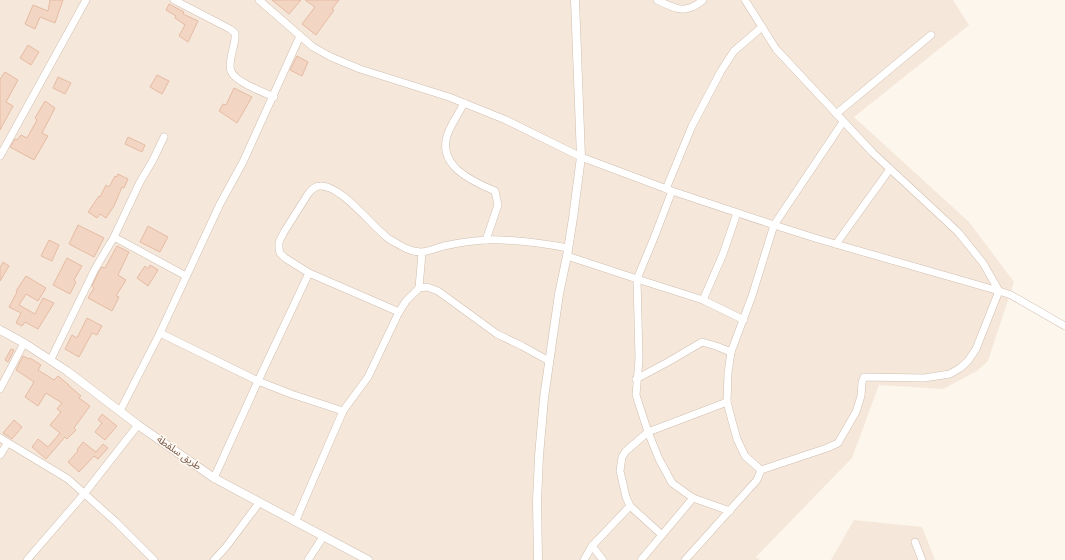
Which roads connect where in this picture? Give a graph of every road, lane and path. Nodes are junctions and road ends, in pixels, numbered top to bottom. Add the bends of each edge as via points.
1 (86, 0) edge
2 (174, 0) edge
3 (259, 0) edge
4 (575, 0) edge
5 (657, 0) edge
6 (703, 0) edge
7 (745, 0) edge
8 (762, 27) junction
9 (930, 35) dead end
10 (300, 36) junction
11 (274, 97) junction
12 (464, 103) junction
13 (836, 114) junction
14 (843, 122) junction
15 (164, 137) dead end
16 (0, 156) edge
17 (581, 157) junction
18 (890, 169) junction
19 (669, 190) junction
20 (737, 213) junction
21 (774, 225) junction
22 (114, 237) junction
23 (486, 240) junction
24 (836, 244) junction
25 (568, 252) junction
26 (422, 253) junction
27 (309, 273) junction
28 (186, 276) junction
29 (637, 279) junction
30 (419, 288) junction
31 (999, 291) junction
32 (703, 300) junction
33 (399, 312) junction
34 (744, 320) junction
35 (1065, 326) edge
36 (0, 330) edge
37 (160, 333) junction
38 (24, 343) junction
39 (731, 352) junction
40 (50, 359) junction
41 (549, 361) junction
42 (636, 379) junction
43 (258, 381) junction
44 (0, 389) edge
45 (728, 402) junction
46 (343, 410) junction
47 (120, 411) junction
48 (138, 425) junction
49 (648, 432) junction
50 (0, 438) edge
51 (7, 444) junction
52 (0, 455) edge
53 (762, 470) junction
54 (214, 478) junction
55 (84, 494) junction
56 (693, 498) junction
57 (259, 503) junction
58 (630, 506) junction
59 (730, 511) junction
60 (295, 522) junction
61 (662, 535) junction
62 (324, 537) junction
63 (915, 542) dead end
64 (592, 546) junction
65 (27, 560) edge
66 (154, 560) edge
67 (214, 560) edge
68 (308, 560) edge
69 (368, 560) edge
70 (538, 560) edge
71 (584, 560) edge
72 (603, 560) edge
73 (641, 560) edge
74 (685, 560) edge
75 (922, 560) edge

1 - 16 street
2 - 11 street via 235,33 230,60 232,74
3 - 10 street
4 - 17 street
5 - 6 street via 680,10 691,8
7 - 8 street
8 - 13 street via 776,49
8 - 19 street via 734,51 721,71 692,126
9 - 13 street
10 - 11 street
10 - 12 street via 312,47 360,69
11 - 28 street
12 - 17 street via 506,120
12 - 23 street via 448,133 445,147 454,167 462,175 495,191 498,205
13 - 14 street
14 - 18 street
14 - 21 street
15 - 22 street
17 - 19 street
17 - 25 street
18 - 24 street
18 - 31 street via 958,232 982,263
19 - 20 street
19 - 29 street via 654,238
20 - 21 street
20 - 32 street
21 - 24 street
21 - 34 street
22 - 28 street
22 - 40 street
23 - 25 street via 528,241
23 - 26 street via 449,245
24 - 31 street
25 - 29 street
25 - 41 street
26 - 27 street via 390,239 353,204 332,189 319,186 308,194 279,242 280,252 285,258
26 - 30 street
27 - 33 street
27 - 43 street
28 - 37 street
29 - 32 street
29 - 42 street via 639,359
30 - 33 street
30 - 41 street via 427,287 438,291 497,334
31 - 35 street
31 - 53 street via 976,349 960,368 950,374 924,378 864,377 856,412 838,443
32 - 34 street
33 - 46 street via 368,376
34 - 39 street
36 - 38 street, طريق سلقطة
37 - 43 street
37 - 47 street
38 - 40 street, طريق سلقطة
38 - 44 street
39 - 42 street via 702,342
39 - 45 street
40 - 47 street, طريق سلقطة
41 - 70 street via 539,456
42 - 49 street via 636,395
43 - 46 street
43 - 54 street
45 - 49 street
45 - 53 street via 737,439 745,456
46 - 60 street
47 - 48 street, طريق سلقطة
48 - 54 street, طريق سلقطة
48 - 55 street
49 - 56 street via 672,483
49 - 58 street via 626,451 620,463 622,485
50 - 51 street
51 - 52 street
51 - 55 street via 56,471
53 - 59 street via 757,480
54 - 57 street, طريق سلقطة
55 - 65 street
55 - 66 street
56 - 59 street
56 - 61 street
57 - 60 street, طريق سلقطة
57 - 67 street
58 - 61 street
58 - 64 street
59 - 74 street
60 - 62 street, طريق سلقطة
61 - 73 street
62 - 68 street
62 - 69 street, طريق سلقطة
63 - 75 street
64 - 71 street
64 - 72 street

